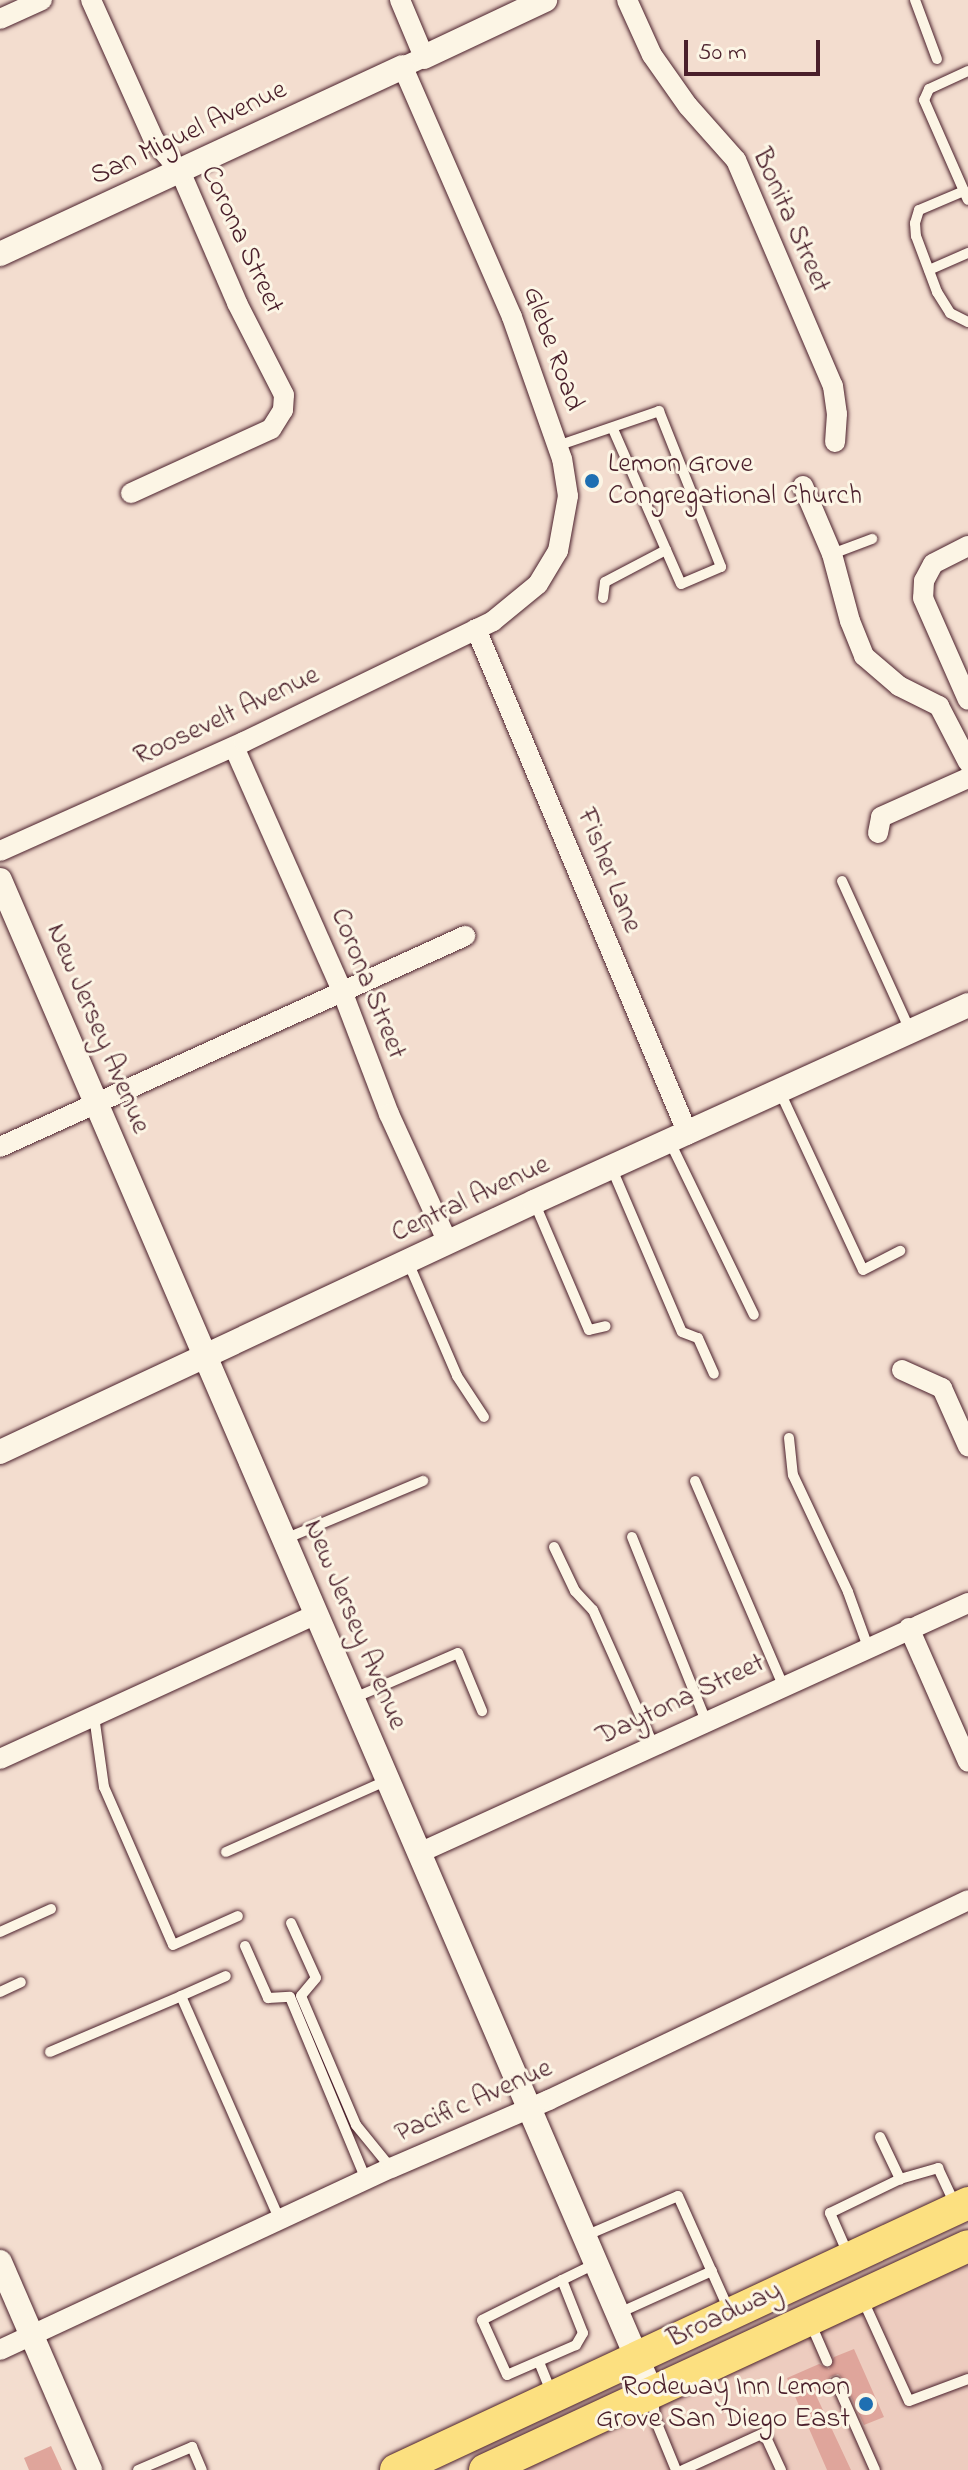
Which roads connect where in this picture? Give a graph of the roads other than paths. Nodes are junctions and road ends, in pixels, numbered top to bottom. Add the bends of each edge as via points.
1 (42, 0) edge
2 (91, 0) edge
3 (400, 0) edge
4 (545, 0) edge
5 (627, 0) edge
6 (915, 0) edge
7 (0, 19) edge
8 (937, 59) dead end
9 (414, 62) junction
10 (968, 71) edge
11 (180, 171) junction
12 (966, 196) edge
13 (968, 253) edge
14 (0, 254) edge
15 (929, 270) junction
16 (968, 322) edge
17 (613, 429) junction
18 (835, 442) dead end
19 (557, 446) junction
20 (803, 486) dead end
21 (131, 493) dead end
22 (872, 539) dead end
23 (968, 546) edge
24 (666, 550) junction
25 (832, 554) junction
26 (603, 598) dead end
27 (476, 629) junction
28 (968, 700) edge
29 (234, 747) junction
30 (968, 762) edge
31 (968, 778) edge
32 (878, 833) dead end
33 (0, 851) edge
34 (0, 880) edge
35 (842, 881) dead end
36 (465, 936) dead end
37 (342, 991) junction
38 (968, 1005) edge
39 (911, 1032) junction
40 (780, 1092) junction
41 (97, 1103) junction
42 (679, 1138) junction
43 (0, 1147) edge
44 (612, 1169) junction
45 (534, 1202) junction
46 (448, 1243) junction
47 (900, 1251) dead end
48 (408, 1262) junction
49 (754, 1315) dead end
50 (606, 1326) dead end
51 (206, 1356) junction
52 (902, 1370) dead end
53 (714, 1374) dead end
54 (484, 1417) dead end
55 (789, 1438) dead end
56 (968, 1446) edge
57 (0, 1452) edge
58 (423, 1481) dead end
59 (695, 1481) dead end
60 (632, 1537) dead end
61 (284, 1539) junction
62 (554, 1547) dead end
63 (968, 1603) edge
64 (316, 1614) junction
65 (909, 1628) junction
66 (868, 1647) junction
67 (783, 1685) junction
68 (353, 1699) junction
69 (482, 1711) dead end
70 (94, 1716) junction
71 (705, 1719) junction
72 (653, 1744) junction
73 (0, 1759) edge
74 (968, 1762) edge
75 (388, 1780) junction
76 (226, 1852) dead end
77 (419, 1853) junction
78 (968, 1900) edge
79 (51, 1909) dead end
80 (238, 1916) dead end
81 (291, 1923) dead end
82 (0, 1932) edge
83 (245, 1946) dead end
84 (226, 1976) dead end
85 (21, 1982) dead end
86 (0, 1992) edge
87 (181, 1996) junction
88 (50, 2052) dead end
89 (530, 2110) junction
90 (880, 2137) dead end
91 (391, 2168) junction
92 (900, 2179) junction
93 (366, 2180) junction
94 (962, 2206) edge
95 (280, 2220) junction
96 (584, 2236) junction
97 (968, 2246) edge
98 (849, 2258) junction
99 (0, 2262) edge
100 (596, 2264) junction
101 (712, 2271) junction
102 (562, 2280) junction
103 (861, 2296) junction
104 (618, 2314) junction
105 (730, 2314) junction
106 (809, 2320) junction
107 (32, 2335) junction
108 (0, 2350) edge
109 (637, 2357) junction
110 (827, 2361) dead end
111 (539, 2362) junction
112 (968, 2379) edge
113 (836, 2382) dead end
114 (652, 2393) junction
115 (552, 2397) junction
116 (90, 2470) edge
117 (139, 2470) edge
118 (202, 2470) edge
119 (396, 2470) edge
120 (485, 2470) edge
121 (676, 2470) edge
122 (683, 2470) edge
123 (781, 2470) edge
124 (875, 2470) edge

1 - 7 street
2 - 11 street, Corona Street via 154,140
3 - 9 street, Glebe Road
4 - 9 street, San Miguel Avenue
5 - 18 street, Bonita Street via 652,55 736,160 833,386
6 - 8 lane
9 - 11 street, San Miguel Avenue
9 - 19 street, Glebe Road
10 - 12 lane via 929,89 924,100
11 - 14 street, San Miguel Avenue
11 - 21 street, Corona Street via 284,395 283,410 271,429
12 - 15 lane via 919,210 916,236
13 - 15 lane
15 - 16 lane via 950,313
17 - 19 lane
17 - 24 lane
17 - 24 lane via 659,411 721,567 681,584
19 - 27 street, Glebe Road via 568,496 558,551 525,599
20 - 25 street
22 - 25 lane
23 - 28 street via 933,564 923,598
24 - 26 lane via 605,582
25 - 30 street via 864,656 899,686 939,706
27 - 29 street, Roosevelt Avenue
27 - 42 street, Fisher Lane
29 - 33 street, Roosevelt Avenue
29 - 37 street, Corona Street
31 - 32 street via 881,817
34 - 41 street, New Jersey Avenue
35 - 39 lane
36 - 37 street
37 - 41 street
37 - 46 street, Corona Street via 389,1114
38 - 39 street, Central Avenue
39 - 40 street, Central Avenue
40 - 42 street, Central Avenue
40 - 47 lane via 863,1270
41 - 43 street
41 - 51 street, New Jersey Avenue
42 - 44 street, Central Avenue
42 - 49 lane
44 - 45 street, Central Avenue
44 - 53 lane via 682,1332 698,1338
45 - 46 street, Central Avenue
45 - 50 lane via 589,1330
46 - 48 street, Central Avenue
48 - 51 street, Central Avenue
48 - 54 lane via 457,1376
51 - 57 street, Central Avenue
51 - 61 street, New Jersey Avenue
52 - 56 street via 942,1388
55 - 66 lane via 793,1475
58 - 61 lane
59 - 67 lane
60 - 71 lane
61 - 64 street, New Jersey Avenue
62 - 72 lane via 575,1591 593,1610
63 - 65 street, Daytona Street
64 - 68 street, New Jersey Avenue
64 - 70 street
65 - 66 street, Daytona Street
65 - 74 street
66 - 67 street, Daytona Street
67 - 71 street, Daytona Street
68 - 69 lane via 458,1653
68 - 75 street, New Jersey Avenue
70 - 73 street
70 - 80 lane via 104,1787 173,1945
71 - 72 street, Daytona Street
72 - 77 street, Daytona Street
75 - 76 lane
75 - 77 street, New Jersey Avenue
77 - 89 street, New Jersey Avenue
78 - 89 street, Pacific Avenue
79 - 82 lane
81 - 91 lane via 316,1978 301,1996 356,2125
83 - 93 lane via 268,1998 290,1997
84 - 87 lane
85 - 86 lane
87 - 88 lane
87 - 95 lane
89 - 91 street, Pacific Avenue
89 - 96 street, New Jersey Avenue
90 - 92 lane
91 - 93 street, Pacific Avenue
92 - 94 lane via 938,2168
92 - 98 lane via 830,2213
93 - 95 street, Pacific Avenue
94 - 98 main road, Broadway
95 - 107 street, Pacific Avenue
96 - 100 street, New Jersey Avenue
96 - 101 lane via 678,2196
97 - 103 main road, Broadway
98 - 105 main road, Broadway
99 - 107 street
100 - 102 lane
100 - 104 street, New Jersey Avenue
101 - 104 lane
101 - 105 lane
102 - 111 lane via 583,2333 576,2345
102 - 111 lane via 482,2320 507,2375
103 - 106 main road, Broadway
103 - 112 lane via 909,2401
104 - 109 street, New Jersey Avenue
105 - 109 main road, Broadway
106 - 110 lane
106 - 114 main road, Broadway
107 - 108 street, Pacific Avenue
107 - 116 street
109 - 114 street, New Jersey Avenue
109 - 115 main road, Broadway
111 - 115 lane
113 - 124 lane
114 - 120 main road, Broadway
114 - 121 lane via 655,2419
115 - 119 main road, Broadway
117 - 118 lane via 192,2447
122 - 123 lane via 764,2433

